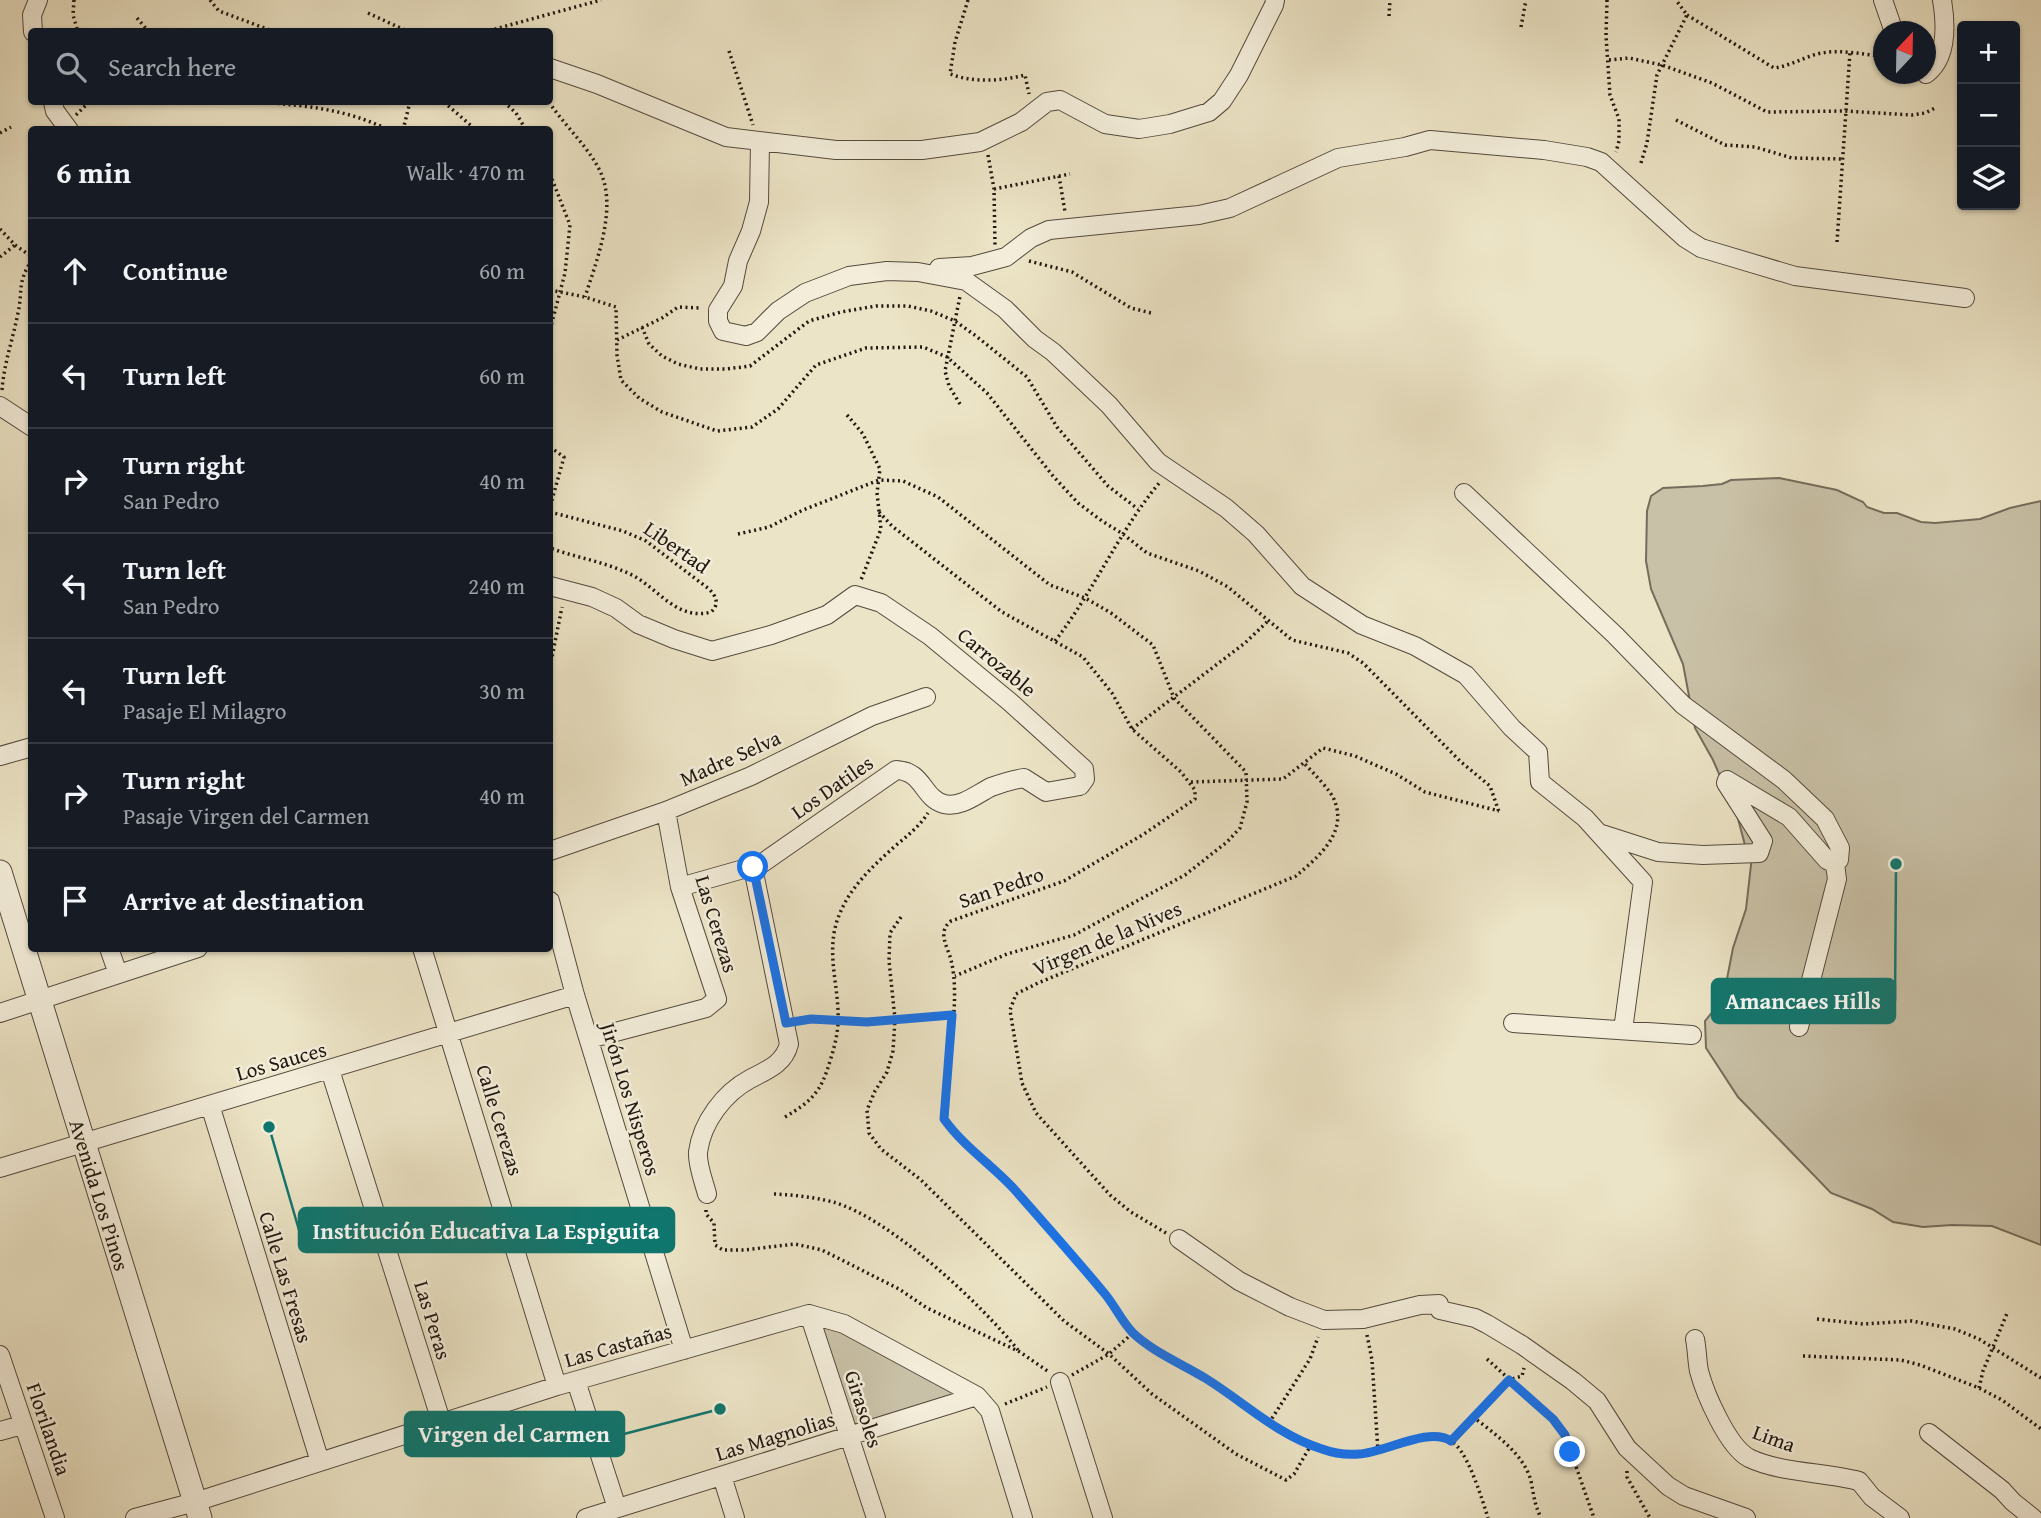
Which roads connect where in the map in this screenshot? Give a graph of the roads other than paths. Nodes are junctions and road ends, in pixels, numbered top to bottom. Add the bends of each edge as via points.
1 (38, 0) edge
2 (1275, 0) edge
3 (1883, 0) edge
4 (1942, 0) edge
5 (1890, 21) edge
6 (33, 28) edge
7 (1936, 63) edge
8 (553, 69) edge
9 (54, 105) edge
10 (66, 126) edge
11 (760, 142) junction
12 (887, 271) junction
13 (1965, 298) dead end
14 (0, 406) edge
15 (28, 424) edge
16 (1464, 493) dead end
17 (557, 589) edge
18 (926, 697) dead end
19 (28, 748) edge
20 (0, 755) edge
21 (936, 799) joint
22 (666, 811) junction
23 (1599, 833) junction
24 (553, 850) edge
25 (1835, 864) junction
26 (753, 867) junction
27 (0, 872) edge
28 (680, 887) junction
29 (553, 912) edge
30 (110, 952) edge
31 (186, 952) edge
32 (423, 952) edge
33 (118, 974) junction
34 (575, 995) junction
35 (40, 1000) junction
36 (0, 1013) edge
37 (1513, 1023) dead end
38 (1799, 1027) dead end
39 (1623, 1030) junction
40 (449, 1033) junction
41 (1692, 1035) dead end
42 (589, 1039) junction
43 (330, 1070) junction
44 (210, 1105) junction
45 (85, 1143) junction
46 (0, 1168) edge
47 (707, 1194) road end
48 (1179, 1239) road end
49 (808, 1314) junction
50 (1695, 1339) dead end
51 (684, 1350) junction
52 (0, 1355) edge
53 (576, 1381) junction
54 (1060, 1382) road end
55 (557, 1386) junction
56 (977, 1396) junction
57 (442, 1424) junction
58 (22, 1425) junction
59 (0, 1431) edge
60 (1930, 1433) dead end
61 (849, 1437) junction
62 (320, 1462) junction
63 (722, 1476) junction
64 (617, 1508) junction
65 (197, 1510) edge
66 (55, 1518) edge
67 (135, 1518) edge
68 (586, 1518) edge
69 (735, 1518) edge
70 (876, 1518) edge
71 (1023, 1518) edge
72 (1103, 1518) edge
73 (1746, 1518) edge
74 (1900, 1518) edge
75 (2033, 1518) edge

1 - 6 street
2 - 11 street via 1222,101 1209,112 1170,124 1139,129 1105,124 1060,100 1047,102 1021,122 986,139 922,150 836,150
3 - 5 street
4 - 7 street via 1945,42
8 - 11 street via 726,137
9 - 10 street
11 - 12 street via 759,202 733,286 718,310 723,331 746,336 757,332 805,293 849,276
12 - 13 street via 972,266 1000,258 1049,230 1230,208 1338,158 1430,140 1544,150 1601,162 1694,244 1767,269
12 - 23 street via 966,281 1005,309 1109,405 1158,462 1226,508 1302,586 1362,625 1415,646 1466,675 1538,752 1540,782
14 - 15 street
16 - 25 street via 1683,705 1784,780 1825,819 1840,848
17 - 21 street, Carrozable via 592,597 638,624 712,651 827,615 855,595 881,604 930,636 1084,769 1080,786 1046,792 1024,778 956,804
18 - 22 street, Madre Selva via 872,716 751,776
19 - 20 street
21 - 26 street, Los Datiles via 917,777 896,770
22 - 24 street, Madre Selva
22 - 28 street, Las Cerezas
23 - 25 street via 1658,852 1759,853 1763,841 1727,780 1789,817
23 - 39 street via 1643,882
25 - 38 street via 1837,879
26 - 28 street, Los Datiles
26 - 47 street via 789,1044 779,1063 734,1091 705,1126 698,1154
27 - 35 street, Avenida Los Pinos
28 - 42 street, Las Cerezas via 717,999 706,1009
29 - 34 street, Jirón Los Nisperos
30 - 33 street
31 - 33 street
32 - 40 street, Calle Cerezas
33 - 35 street
34 - 40 street, Los Sauces
34 - 42 street, Jirón Los Nisperos
35 - 36 street
35 - 45 street, Avenida Los Pinos
37 - 39 street
39 - 41 street
40 - 43 street, Los Sauces
40 - 55 street, Calle Cerezas
42 - 51 street, Jirón Los Nisperos
43 - 44 street, Los Sauces
43 - 57 street, Las Peras
44 - 45 street, Los Sauces
44 - 62 street, Calle Las Fresas
45 - 46 street, Los Sauces
45 - 65 street, Avenida Los Pinos
48 - 73 street via 1239,1281 1324,1320 1363,1319 1439,1304 1440,1310 1488,1324 1558,1369 1597,1401 1628,1448 1668,1486
49 - 51 street, Las Castañas
49 - 56 street via 844,1324
49 - 61 street, Girasoles
50 - 74 street, Lima via 1699,1371 1738,1451 1751,1459 1859,1481
51 - 53 street, Las Castañas
52 - 58 street, Florilandia
53 - 55 street, Las Castañas
53 - 64 street
54 - 72 street
55 - 57 street, Las Castañas
56 - 61 street, Las Magnolias
56 - 71 street via 990,1411
57 - 62 street, Las Castañas
58 - 59 street
58 - 66 street, Florilandia
60 - 75 street
61 - 63 street, Las Magnolias
61 - 70 street, Girasoles
62 - 65 street, Las Castañas
63 - 64 street, Las Magnolias
63 - 69 street
64 - 68 street, Las Magnolias
65 - 67 street, Las Castañas

